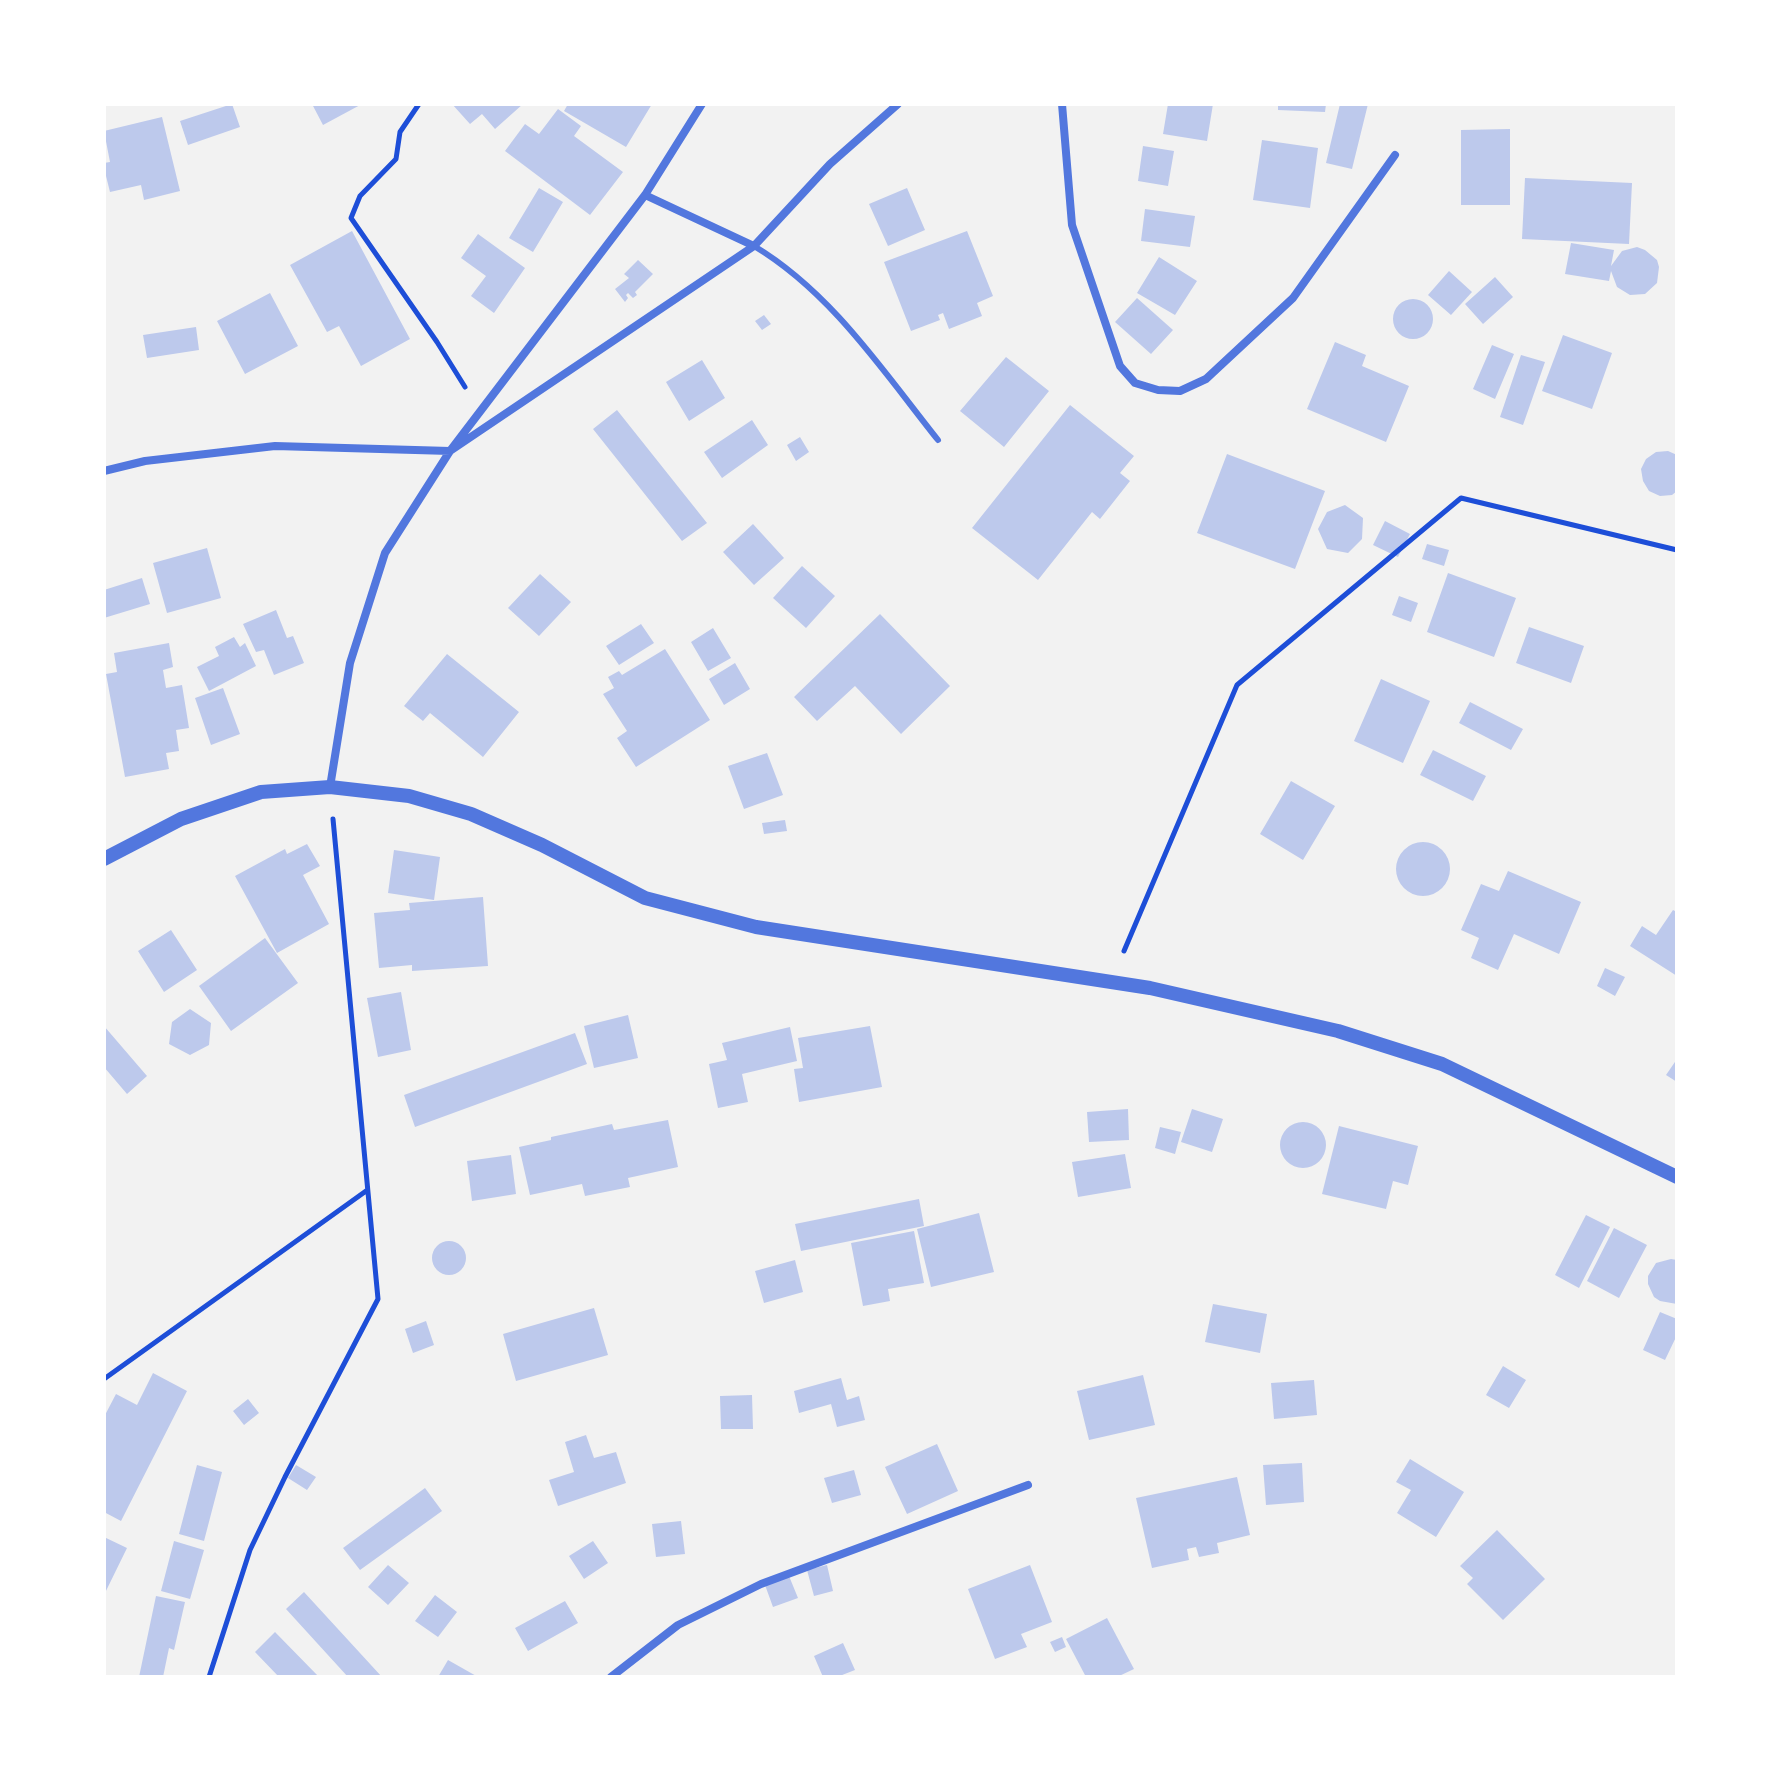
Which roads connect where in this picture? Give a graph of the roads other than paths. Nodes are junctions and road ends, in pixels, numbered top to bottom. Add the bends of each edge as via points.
1 (702, 104) edge
2 (898, 104) edge
3 (1062, 104) edge
4 (1395, 155) dead end
5 (645, 195) junction
6 (754, 246) junction
7 (938, 440) dead end
8 (450, 451) junction
9 (104, 471) edge
10 (330, 787) junction
11 (104, 859) edge
12 (1677, 1177) edge
13 (1028, 1485) dead end
14 (611, 1677) edge

1 - 5 street
2 - 6 street via 830,164
3 - 4 street via 1072,225 1120,366 1135,383 1158,390 1180,391 1206,379 1293,298
5 - 6 street
5 - 8 street
6 - 7 lane via 782,263 846,325
6 - 8 street
8 - 9 street via 275,446
8 - 10 street via 385,553 350,663
10 - 11 street via 261,792 181,819
10 - 12 street via 409,796 471,814 645,898 705,916 1150,988 1338,1031 1442,1064
13 - 14 street via 761,1584 678,1625

